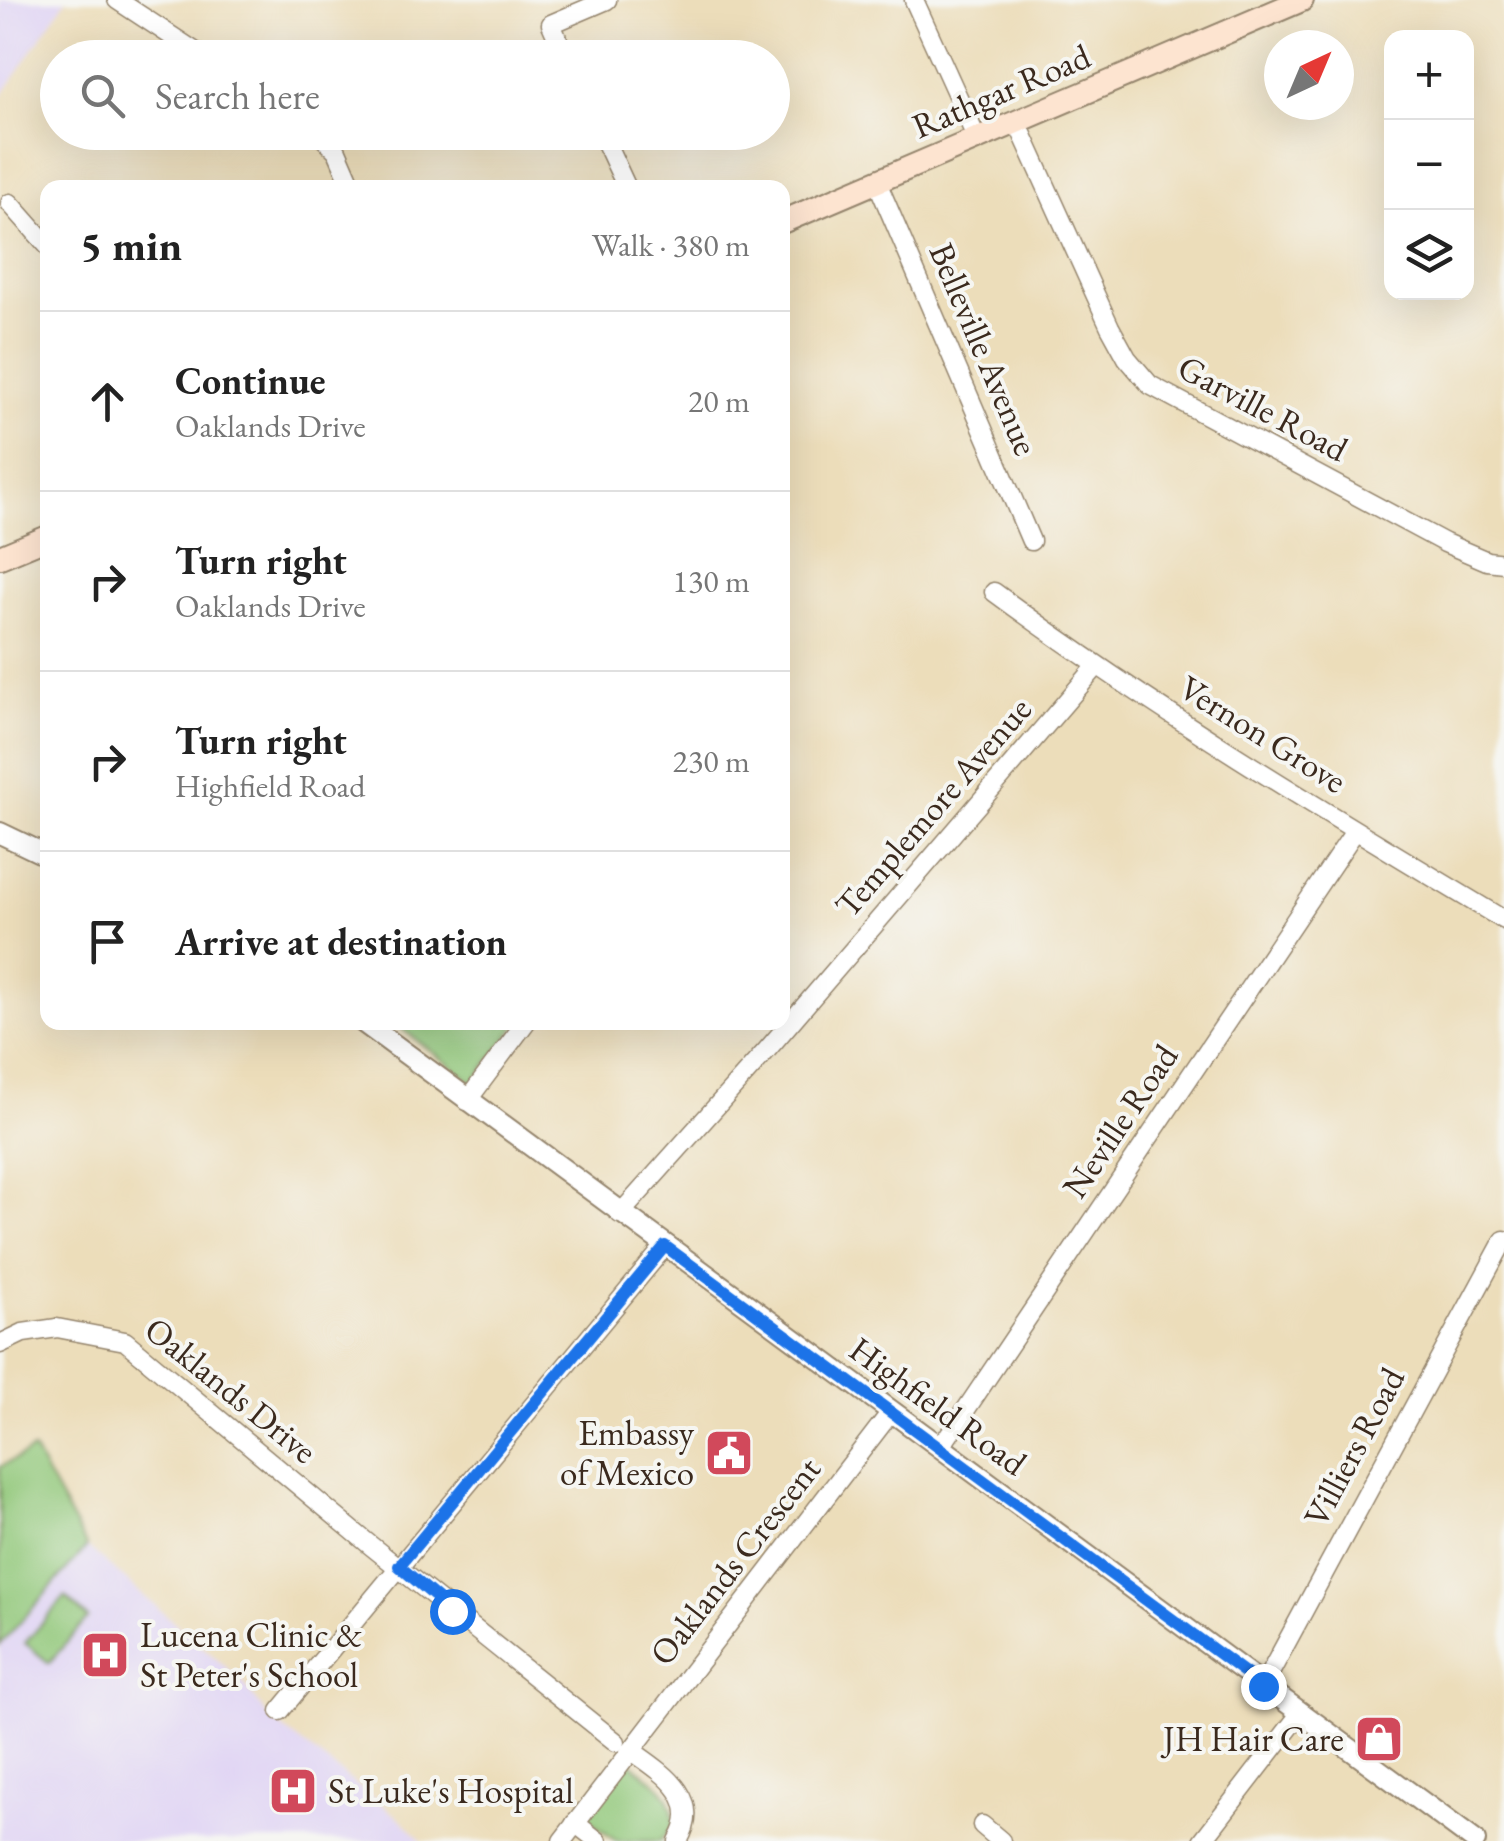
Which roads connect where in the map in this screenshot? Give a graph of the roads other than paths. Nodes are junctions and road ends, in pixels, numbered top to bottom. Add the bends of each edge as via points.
1 (117, 0) edge
2 (607, 0) edge
3 (914, 0) edge
4 (1302, 0) edge
5 (178, 40) edge
6 (554, 40) edge
7 (1017, 122) junction
8 (977, 139) junction
9 (335, 150) edge
10 (609, 150) edge
11 (349, 180) edge
12 (623, 180) edge
13 (876, 182) junction
14 (10, 203) dead end
15 (790, 219) edge
16 (40, 237) edge
17 (40, 540) edge
18 (1032, 541) dead end
19 (0, 557) edge
20 (1504, 563) edge
21 (994, 592) dead end
22 (1096, 667) junction
23 (1354, 831) junction
24 (0, 833) edge
25 (40, 852) edge
26 (1504, 920) edge
27 (790, 1023) edge
28 (374, 1030) edge
29 (520, 1030) edge
30 (784, 1030) edge
31 (467, 1101) junction
32 (620, 1214) junction
33 (1504, 1240) edge
34 (665, 1246) junction
35 (0, 1344) edge
36 (891, 1412) junction
37 (940, 1448) junction
38 (399, 1566) junction
39 (1263, 1686) junction
40 (280, 1710) dead end
41 (1300, 1714) junction
42 (624, 1746) junction
43 (575, 1824) junction
44 (982, 1826) dead end
45 (562, 1841) edge
46 (598, 1841) edge
47 (678, 1841) edge
48 (1001, 1841) edge
49 (1202, 1841) edge
50 (1475, 1841) edge

1 - 5 street
2 - 6 street via 542,23
3 - 8 street
4 - 7 main road, Rathgar Road
7 - 8 main road, Rathgar Road
7 - 20 street, Garville Road via 1110,328 1150,385 1444,543
8 - 13 main road, Rathgar Road
9 - 11 street
10 - 12 street
13 - 15 main road, Rathgar Road
13 - 18 street, Belleville Avenue
14 - 16 street
17 - 19 main road
21 - 22 street, Vernon Grove
22 - 23 street, Vernon Grove
22 - 27 street, Templemore Avenue
23 - 26 street, Vernon Grove
23 - 37 street, Neville Road
24 - 25 street
28 - 31 street, Highfield Road
29 - 31 street
30 - 32 street, Templemore Avenue
31 - 32 street, Highfield Road
32 - 34 street, Highfield Road
33 - 39 street, Villiers Road
34 - 36 street, Highfield Road
34 - 38 street
35 - 38 street, Oaklands Drive via 56,1328 125,1341
36 - 37 street, Highfield Road
36 - 42 street, Oaklands Crescent
37 - 39 street, Highfield Road
38 - 40 street
38 - 42 street, Oaklands Drive
39 - 41 street, Highfield Road
41 - 49 street
41 - 50 street, Highfield Road
42 - 43 street, Oaklands Crescent
42 - 47 street via 664,1774 682,1797 686,1825
43 - 45 street, Oaklands Crescent
43 - 46 street
44 - 48 street

